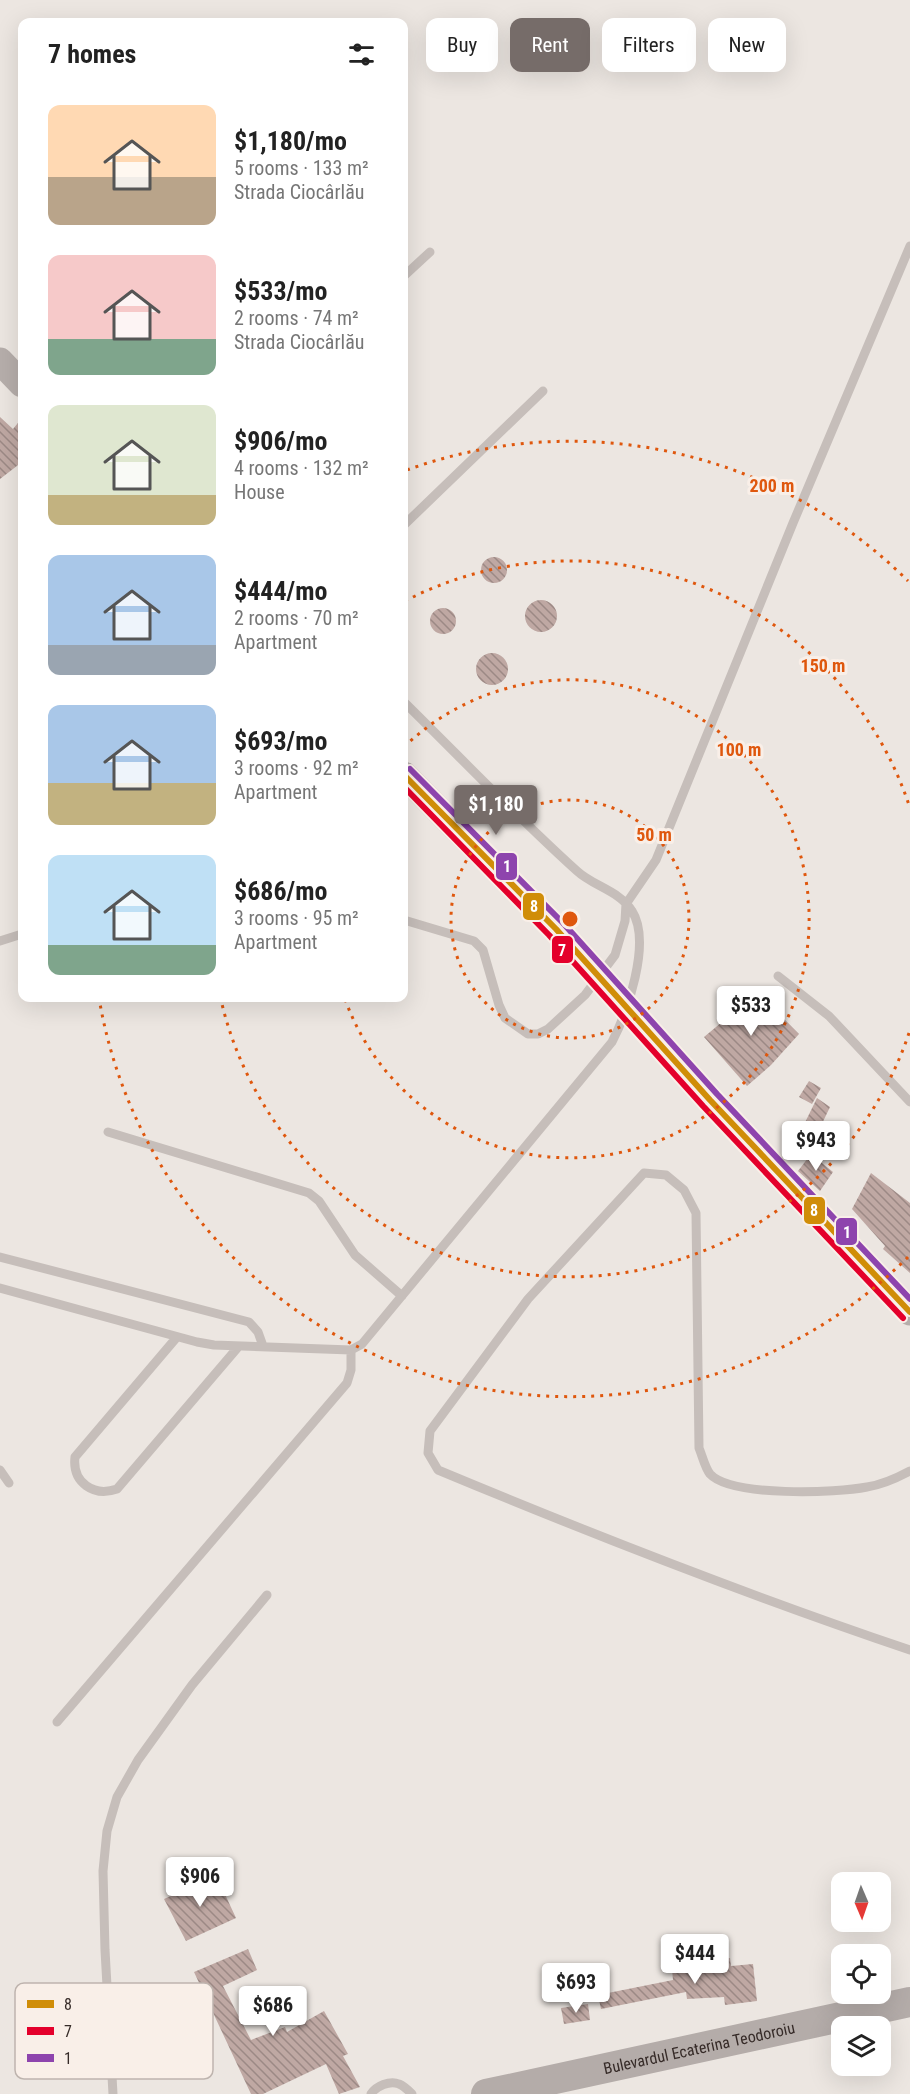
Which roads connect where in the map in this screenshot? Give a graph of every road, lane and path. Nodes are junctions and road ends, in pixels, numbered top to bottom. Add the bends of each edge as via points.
1 (910, 246) edge
2 (430, 252) dead end
3 (408, 272) edge
4 (1, 362) edge
5 (18, 380) edge
6 (543, 391) dead end
7 (408, 521) edge
8 (408, 706) edge
9 (408, 779) edge
10 (626, 904) junction
11 (408, 921) edge
12 (18, 935) edge
13 (0, 940) edge
14 (778, 976) dead end
15 (910, 1102) edge
16 (108, 1132) dead end
17 (0, 1257) edge
18 (0, 1288) edge
19 (402, 1296) junction
20 (910, 1312) edge
21 (177, 1336) junction
22 (238, 1346) junction
23 (263, 1346) junction
24 (351, 1350) junction
25 (0, 1470) edge
26 (910, 1471) edge
27 (9, 1483) dead end
28 (267, 1595) dead end
29 (910, 1650) edge
30 (57, 1722) dead end
31 (107, 1983) edge
32 (910, 2002) edge
33 (112, 2079) edge
34 (113, 2094) edge
35 (371, 2094) edge
36 (412, 2094) edge
37 (486, 2094) edge

1 - 10 lane via 656,860
2 - 3 lane
4 - 5 main road
6 - 7 lane
8 - 10 lane via 579,873
9 - 20 main road, bridge via 555,929
10 - 11 lane via 615,955 585,994 549,1029 538,1034 528,1034 505,1018 483,950 474,940
10 - 19 lane via 638,925 639,962 612,1042
12 - 13 lane
14 - 15 lane via 829,1016
16 - 19 lane via 309,1193 320,1201 355,1255
17 - 23 lane via 249,1322
18 - 21 lane
19 - 24 lane via 362,1344
21 - 22 lane
21 - 22 lane via 75,1457 78,1479 95,1491 117,1489
22 - 23 lane
23 - 24 lane
24 - 30 lane via 347,1383
25 - 27 lane
26 - 29 lane via 870,1487 830,1492 761,1490 728,1484 710,1474 699,1448 696,1213 684,1190 666,1175 644,1173 528,1299 430,1431 428,1453 438,1470 574,1527
28 - 31 lane via 192,1685 138,1760 117,1797 107,1831 103,1871
32 - 37 main road, Bulevardul Ecaterina Teodoroiu
33 - 34 lane
35 - 36 lane via 374,2089 392,2083 402,2085

